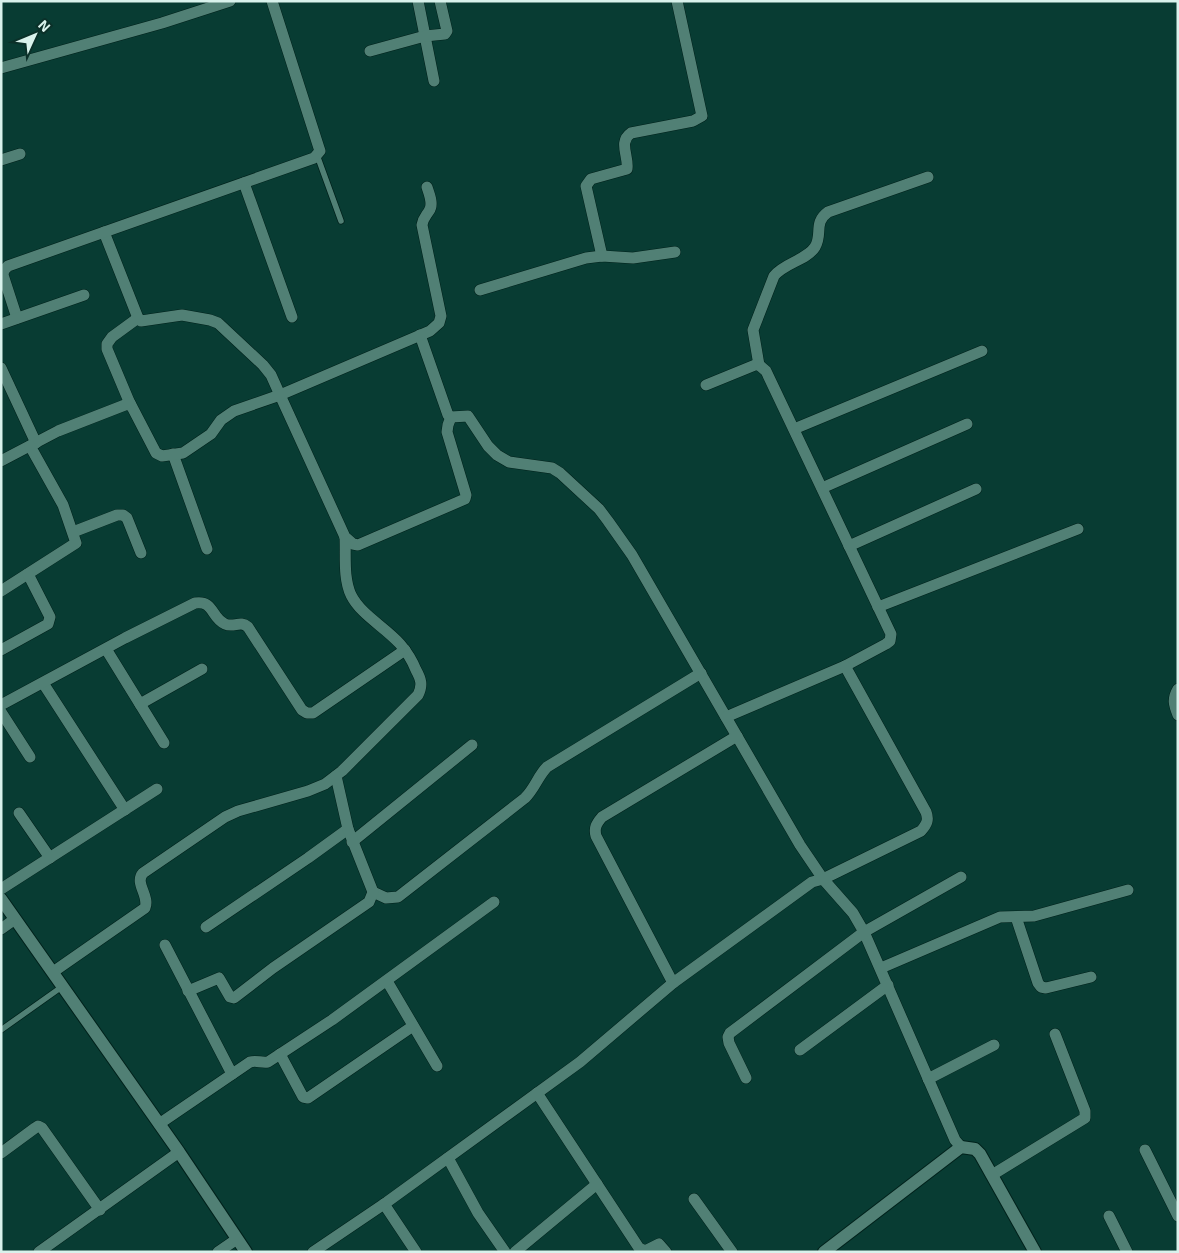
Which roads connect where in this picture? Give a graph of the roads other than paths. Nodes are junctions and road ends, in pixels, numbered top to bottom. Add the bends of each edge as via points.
1 (230, 1) edge
2 (272, 1) edge
3 (418, 1) edge
4 (440, 1) edge
5 (677, 1) edge
6 (425, 36) junction
7 (370, 52) dead end
8 (1, 68) edge
9 (434, 82) dead end
10 (20, 154) dead end
11 (317, 155) junction
12 (1, 160) edge
13 (928, 177) dead end
14 (244, 183) junction
15 (427, 186) dead end
16 (341, 221) dead end
17 (104, 232) junction
18 (675, 252) dead end
19 (602, 256) junction
20 (480, 290) dead end
21 (84, 295) dead end
22 (17, 318) junction
23 (138, 318) junction
24 (292, 318) dead end
25 (1, 324) edge
26 (420, 336) junction
27 (982, 351) dead end
28 (759, 365) junction
29 (1, 368) edge
30 (706, 385) dead end
31 (280, 395) junction
32 (131, 406) junction
33 (451, 417) junction
34 (967, 424) dead end
35 (794, 429) junction
36 (33, 444) junction
37 (173, 454) junction
38 (1, 461) edge
39 (822, 488) junction
40 (976, 489) dead end
41 (1078, 529) dead end
42 (72, 532) junction
43 (345, 537) junction
44 (849, 546) junction
45 (207, 549) dead end
46 (141, 553) dead end
47 (28, 574) junction
48 (1, 591) edge
49 (878, 607) junction
50 (106, 648) junction
51 (1, 650) edge
52 (405, 650) junction
53 (845, 666) junction
54 (202, 669) dead end
55 (700, 673) junction
56 (43, 683) junction
57 (1178, 689) edge
58 (140, 704) junction
59 (1, 705) edge
60 (1, 712) edge
61 (1178, 715) edge
62 (726, 717) junction
63 (737, 736) junction
64 (164, 743) dead end
65 (472, 745) dead end
66 (30, 756) dead end
67 (336, 776) junction
68 (157, 789) dead end
69 (124, 810) junction
70 (19, 813) dead end
71 (348, 829) junction
72 (352, 842) junction
73 (50, 858) junction
74 (961, 877) dead end
75 (823, 879) junction
76 (1, 889) edge
77 (1128, 890) dead end
78 (373, 892) junction
79 (1, 899) edge
80 (494, 902) dead end
81 (1016, 917) junction
82 (15, 919) junction
83 (206, 926) dead end
84 (1, 929) edge
85 (864, 932) junction
86 (165, 945) dead end
87 (880, 968) junction
88 (53, 972) junction
89 (1091, 977) dead end
90 (387, 981) junction
91 (673, 983) junction
92 (888, 985) junction
93 (63, 986) junction
94 (188, 990) junction
95 (413, 1026) junction
96 (1, 1030) edge
97 (1055, 1034) dead end
98 (994, 1045) dead end
99 (800, 1050) dead end
100 (280, 1054) junction
101 (437, 1066) dead end
102 (232, 1074) junction
103 (746, 1078) dead end
104 (928, 1079) junction
105 (537, 1093) junction
106 (159, 1124) junction
107 (961, 1147) junction
108 (1145, 1150) dead end
109 (179, 1152) junction
110 (1, 1153) edge
111 (448, 1158) junction
112 (992, 1175) junction
113 (597, 1184) junction
114 (694, 1199) dead end
115 (384, 1204) junction
116 (100, 1210) junction
117 (1109, 1216) dead end
118 (1178, 1216) edge
119 (237, 1239) junction
120 (55, 1248) edge
121 (39, 1252) edge
122 (218, 1252) edge
123 (246, 1252) edge
124 (313, 1252) edge
125 (416, 1252) edge
126 (505, 1252) edge
127 (515, 1252) edge
128 (666, 1252) edge
129 (732, 1252) edge
130 (824, 1252) edge
131 (1035, 1252) edge
132 (1127, 1252) edge

1 - 8 street
2 - 11 street via 319,148
3 - 6 street
4 - 6 street via 446,33
5 - 19 street via 702,116 693,121 631,133 624,144 627,169 588,182 586,186
6 - 7 street
6 - 9 street
10 - 12 street
11 - 14 street
11 - 16 lane
13 - 28 street via 824,216 810,253 774,276 753,330
14 - 17 street
14 - 24 street
15 - 26 street via 432,205 422,225 441,316 436,327
17 - 22 street via 8,266 2,275
17 - 23 street
18 - 19 street via 633,258
19 - 20 street
21 - 22 street
22 - 25 street
23 - 31 street via 144,322 182,315 218,323 263,366
23 - 32 street via 107,344
26 - 31 street
26 - 33 street via 446,412
27 - 35 street
28 - 30 street
28 - 35 street via 766,371
29 - 36 street
31 - 37 street via 234,410 220,420 211,434 183,453
31 - 43 street
32 - 36 street via 130,403
32 - 37 street via 156,453 162,456
33 - 43 street via 447,432 466,495 464,499 358,545
33 - 55 street via 468,416 488,446 509,462 552,468 599,509 632,555
34 - 39 street
35 - 39 street
36 - 38 street
36 - 42 street via 63,505
37 - 45 street
39 - 44 street
40 - 44 street
41 - 49 street
42 - 46 street via 123,514
42 - 47 street via 76,543
43 - 52 street via 347,584 352,596 363,611
44 - 49 street
47 - 48 street
47 - 51 street via 50,621
49 - 53 street via 891,634 890,641
50 - 52 street via 201,602 226,625 239,623 248,627 307,713 312,713
50 - 56 street
50 - 58 street
52 - 67 street via 421,679 422,688
53 - 62 street
53 - 75 street via 928,817 921,831
54 - 58 street
55 - 62 street
55 - 78 street via 547,767 526,798 398,897 386,898
56 - 59 street
56 - 69 street
57 - 61 street via 1174,704
58 - 64 street
60 - 66 street
62 - 63 street
63 - 75 street
63 - 91 street via 602,817 595,830
65 - 72 street
67 - 71 street
67 - 88 street via 308,791 225,816 140,876 145,908
68 - 69 street
69 - 73 street
70 - 73 street
71 - 72 street
71 - 83 street
72 - 78 street
73 - 76 street
74 - 85 street
75 - 85 street via 853,913
75 - 91 street via 812,882
77 - 81 street via 1034,916
78 - 94 street via 369,902 358,911 234,998 230,998 219,978
79 - 82 street
80 - 90 street
81 - 87 street via 1000,917
81 - 89 street via 1041,987
82 - 84 street
82 - 88 street
85 - 87 street
85 - 103 street via 730,1033 729,1043
86 - 94 street
87 - 92 street
88 - 93 street
90 - 95 street
90 - 100 street
91 - 105 street via 580,1062
92 - 99 street
92 - 104 street
93 - 96 lane
93 - 106 street
94 - 102 street
95 - 100 street via 308,1098 303,1097
95 - 101 street
97 - 112 street via 1085,1118
98 - 104 street
100 - 102 street via 268,1062 254,1060
102 - 106 street
104 - 107 street
105 - 111 street
105 - 113 street
106 - 109 street
107 - 112 street via 974,1149 980,1154
107 - 130 street
108 - 118 street
109 - 116 street
109 - 119 street
110 - 116 street via 38,1126 42,1128
111 - 115 street
111 - 126 street via 478,1213
112 - 131 street
113 - 127 street
113 - 128 street via 639,1248 648,1250 659,1244
114 - 129 street
115 - 124 street
115 - 125 street
116 - 120 street
117 - 132 street
119 - 122 street
119 - 123 street
120 - 121 street

